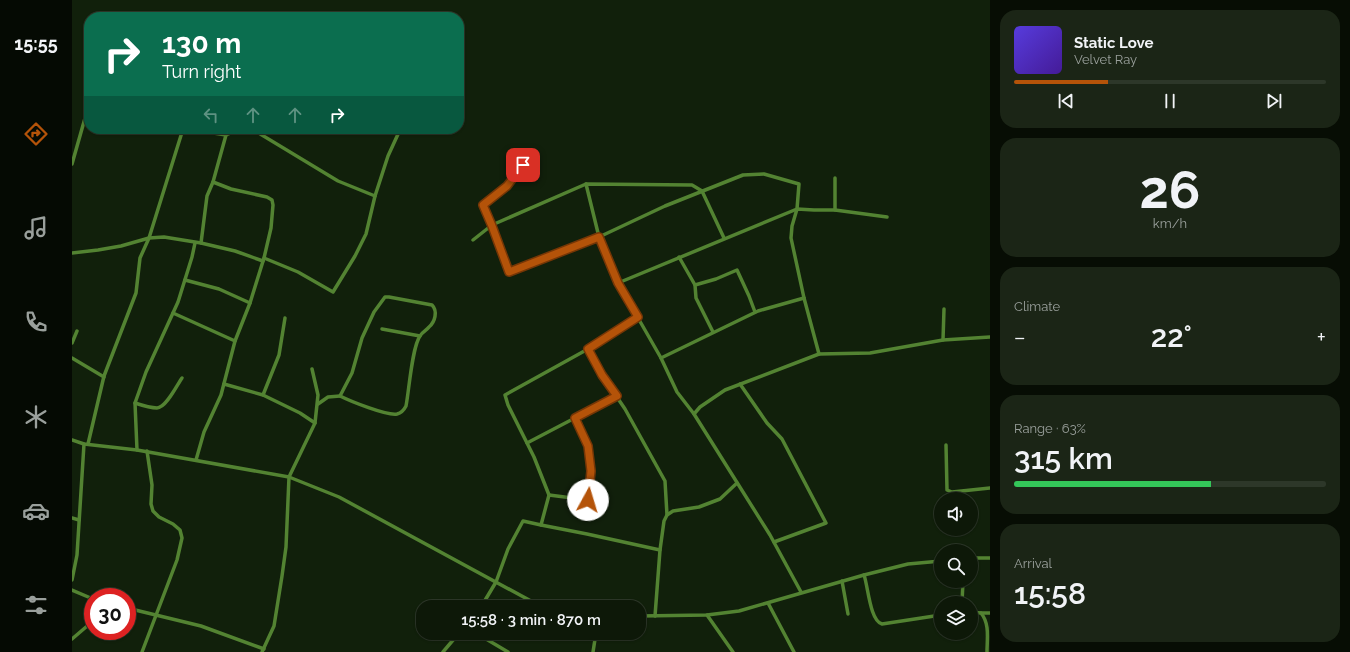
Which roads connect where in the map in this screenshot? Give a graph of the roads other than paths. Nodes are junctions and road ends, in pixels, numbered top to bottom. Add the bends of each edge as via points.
1 (84, 122) edge
2 (181, 134) edge
3 (220, 134) edge
4 (259, 134) edge
5 (398, 134) edge
6 (226, 135) joint
7 (72, 164) edge
8 (523, 165) dead end
9 (835, 178) dead end
10 (213, 182) junction
11 (586, 184) junction
12 (702, 191) junction
13 (375, 196) junction
14 (797, 209) junction
15 (835, 210) junction
16 (887, 217) dead end
17 (492, 226) junction
18 (599, 237) junction
19 (149, 238) junction
20 (724, 238) junction
21 (473, 240) dead end
22 (194, 243) junction
23 (201, 243) junction
24 (72, 253) edge
25 (679, 257) junction
26 (264, 260) junction
27 (185, 280) junction
28 (618, 283) junction
29 (695, 285) junction
30 (804, 298) junction
31 (250, 303) junction
32 (944, 309) dead end
33 (755, 312) junction
34 (173, 313) junction
35 (638, 317) junction
36 (285, 318) dead end
37 (382, 329) dead end
38 (77, 331) dead end
39 (714, 332) junction
40 (420, 336) junction
41 (990, 337) edge
42 (943, 340) junction
43 (235, 341) junction
44 (72, 343) edge
45 (588, 349) junction
46 (819, 354) junction
47 (72, 358) edge
48 (662, 358) junction
49 (312, 369) dead end
50 (104, 377) junction
51 (182, 378) dead end
52 (224, 384) junction
53 (740, 384) junction
54 (263, 395) junction
55 (340, 396) junction
56 (617, 396) junction
57 (134, 403) junction
58 (318, 404) junction
59 (694, 414) junction
60 (575, 418) junction
61 (315, 423) junction
62 (72, 440) edge
63 (86, 444) junction
64 (527, 444) junction
65 (946, 445) dead end
66 (137, 450) junction
67 (146, 451) junction
68 (196, 460) junction
69 (289, 477) junction
70 (737, 483) junction
71 (990, 488) edge
72 (549, 495) junction
73 (667, 515) junction
74 (72, 518) edge
75 (79, 520) junction
76 (541, 525) junction
77 (774, 542) junction
78 (660, 550) junction
79 (978, 558) edge
80 (990, 558) edge
81 (934, 562) edge
82 (864, 575) junction
83 (72, 580) edge
84 (842, 581) junction
85 (496, 582) junction
86 (72, 590) edge
87 (801, 592) junction
88 (84, 596) edge
89 (485, 600) edge
90 (529, 600) edge
91 (768, 603) junction
92 (136, 610) edge
93 (978, 613) edge
94 (981, 613) junction
95 (990, 613) edge
96 (848, 614) dead end
97 (156, 615) junction
98 (707, 615) junction
99 (646, 616) edge
100 (655, 616) junction
101 (934, 616) edge
102 (84, 629) edge
103 (72, 639) edge
104 (453, 640) edge
105 (488, 640) edge
106 (595, 640) edge
107 (263, 650) edge
108 (142, 652) edge
109 (442, 652) edge
110 (508, 652) edge
111 (594, 652) edge
112 (733, 652) edge
113 (794, 652) edge
114 (987, 652) edge

1 - 7 street
2 - 19 street
3 - 6 street
4 - 13 street via 338,181
5 - 13 street
6 - 10 street
8 - 17 street via 507,186 483,205
9 - 15 street
10 - 23 street via 207,196
10 - 26 street via 272,200 271,228
11 - 12 street via 692,185
11 - 17 street
11 - 18 street
12 - 14 street via 743,175 764,174 799,184
12 - 18 street
12 - 20 street
13 - 26 street via 366,234 333,292 298,272
14 - 15 street
14 - 20 street
14 - 30 street via 791,238
15 - 16 street
17 - 18 street via 509,272
17 - 21 street
18 - 28 street
19 - 22 street via 164,237
19 - 24 street via 121,246
19 - 50 street via 140,258 136,293
20 - 25 street
22 - 23 street
22 - 27 street
23 - 26 street
25 - 28 street
25 - 29 street
26 - 31 street
27 - 31 street via 219,289
27 - 34 street
28 - 35 street
29 - 33 street via 737,270
29 - 39 street via 696,298
30 - 33 street
30 - 46 street
31 - 43 street
32 - 42 street
33 - 39 street
34 - 43 street
34 - 57 street
35 - 45 street
35 - 48 street
36 - 54 street via 279,355
37 - 40 street
38 - 44 street
39 - 48 street
40 - 55 street via 413,358 406,406 401,412 395,414 356,404
40 - 55 street via 432,324 435,312 433,306 385,297 374,312 362,338 352,374
41 - 42 street
42 - 46 street via 870,353
43 - 52 street
45 - 56 street
45 - 64 street via 506,394 508,405
46 - 53 street
47 - 50 street
48 - 59 street via 677,392
49 - 58 street
50 - 63 street
51 - 57 street via 160,407
52 - 54 street
52 - 68 street via 204,432
53 - 59 street via 725,390
53 - 77 street via 767,423 782,439 826,523
54 - 61 street
55 - 58 street via 328,397
56 - 60 street
56 - 73 street via 665,481
57 - 66 street
58 - 61 street
59 - 70 street
60 - 64 street
60 - 72 street via 588,446 591,471 588,500
61 - 69 street
62 - 63 street
63 - 66 street
63 - 75 street
64 - 72 street
65 - 71 street via 947,490 952,492
66 - 67 street
67 - 68 street
67 - 97 street via 152,485 153,511 180,530 182,538 177,560
68 - 69 street
69 - 85 street via 339,498
69 - 107 street via 282,576 274,626
70 - 73 street via 720,499 699,507 673,511
70 - 77 street
72 - 76 street
73 - 78 street
74 - 75 street
75 - 83 street via 77,555
76 - 78 street
76 - 85 street via 523,521 508,549
77 - 87 street
78 - 100 street
79 - 80 street
81 - 82 street via 908,564
82 - 84 street
82 - 101 street via 873,613 879,623
84 - 87 street
84 - 96 street
85 - 89 street
85 - 90 street
86 - 88 street
87 - 91 street
91 - 98 street via 739,611
91 - 113 street
92 - 97 street
93 - 94 street
94 - 95 street
94 - 114 street via 988,629
97 - 107 street via 201,626
97 - 108 street
98 - 100 street
98 - 112 street
99 - 100 street
102 - 103 street
104 - 109 street
105 - 110 street
106 - 111 street

